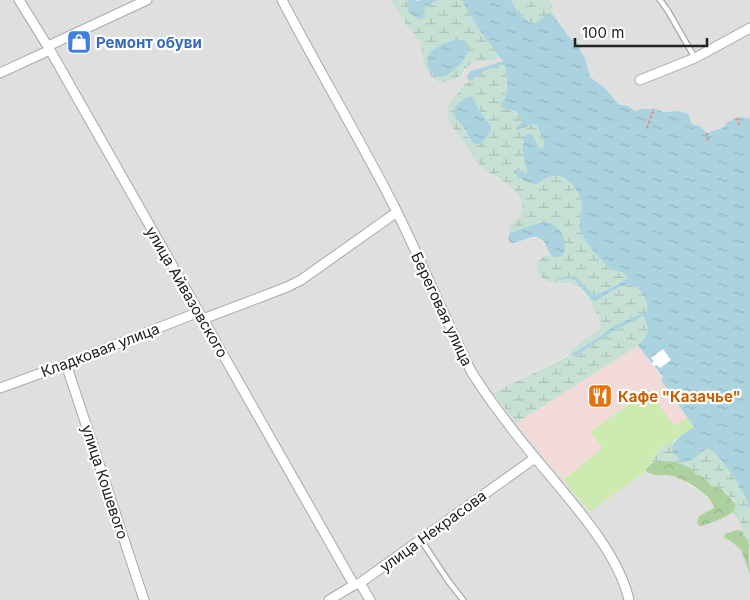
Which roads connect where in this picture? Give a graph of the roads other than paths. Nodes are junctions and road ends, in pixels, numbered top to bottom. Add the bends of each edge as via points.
1 (19, 0) edge
2 (147, 0) edge
3 (282, 0) edge
4 (660, 0) edge
5 (750, 28) edge
6 (49, 48) junction
7 (695, 58) junction
8 (0, 73) edge
9 (640, 80) dead end
10 (397, 212) junction
11 (201, 316) junction
12 (66, 364) junction
13 (0, 388) edge
14 (535, 458) junction
15 (421, 540) junction
16 (357, 584) junction
17 (144, 600) edge
18 (329, 600) edge
19 (370, 600) edge
20 (463, 600) edge
21 (629, 600) edge

1 - 6 street, улица Айвазовского
2 - 6 street
3 - 10 street, Береговая улица
4 - 7 lane
5 - 7 street
6 - 8 street
6 - 11 street, улица Айвазовского
7 - 9 street
10 - 11 street, Кладковая улица via 301,280
10 - 14 street, Береговая улица via 471,371
11 - 12 street, Кладковая улица
11 - 16 street, улица Айвазовского
12 - 13 street, Кладковая улица
12 - 17 street, улица Кошевого
14 - 15 street, улица Некрасова
14 - 21 street, Береговая улица via 603,545 616,565
15 - 16 street, улица Некрасова
15 - 20 lane
16 - 18 street, улица Некрасова
16 - 19 street, улица Айвазовского

